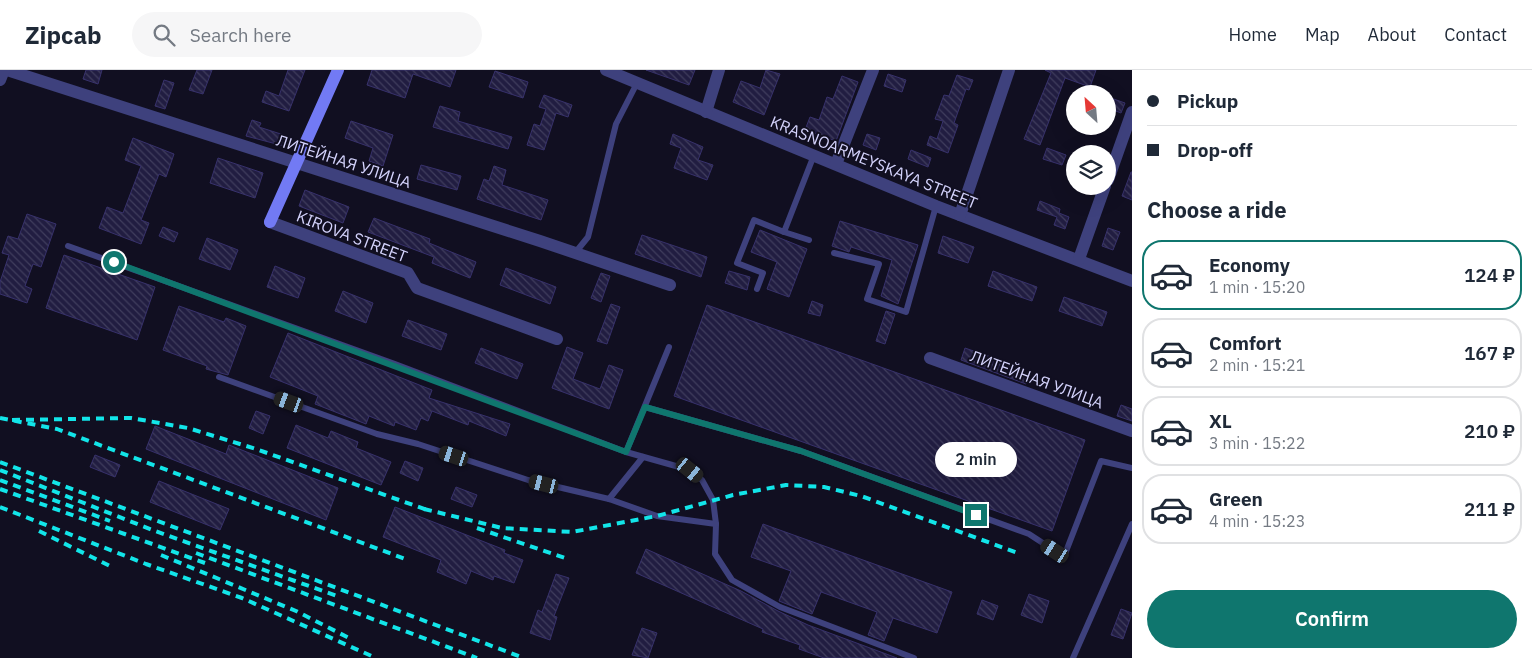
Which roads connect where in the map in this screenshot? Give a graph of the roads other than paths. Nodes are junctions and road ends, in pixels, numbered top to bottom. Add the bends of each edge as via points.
1 (6, 70) edge
2 (338, 70) edge
3 (606, 70) edge
4 (719, 70) edge
5 (873, 70) edge
6 (1009, 70) edge
7 (0, 80) edge
8 (637, 83) junction
9 (706, 112) junction
10 (1132, 112) edge
11 (814, 155) junction
12 (1116, 157) edge
13 (296, 164) junction
14 (836, 164) junction
15 (1102, 195) edge
16 (936, 206) junction
17 (960, 215) junction
18 (784, 232) junction
19 (809, 240) dead end
20 (68, 246) dead end
21 (834, 252) dead end
22 (575, 253) junction
23 (1079, 259) junction
24 (1132, 280) edge
25 (670, 285) dead end
26 (757, 289) dead end
27 (557, 339) dead end
28 (669, 347) dead end
29 (930, 358) dead end
30 (219, 377) dead end
31 (645, 407) junction
32 (1132, 431) edge
33 (626, 452) junction
34 (643, 457) junction
35 (1132, 468) edge
36 (609, 500) junction
37 (716, 524) junction
38 (1132, 524) edge
39 (914, 658) edge
40 (1073, 658) edge

1 - 7 street
1 - 13 street, ЛИТЕЙНАЯ УЛИЦА via 184,125
2 - 13 street
3 - 8 street, KRASNOARMEYSKAYA STREET
4 - 9 street
5 - 14 street
6 - 17 street
8 - 9 street, KRASNOARMEYSKAYA STREET
8 - 22 lane via 616,124 588,237
9 - 11 street, KRASNOARMEYSKAYA STREET
10 - 12 street
11 - 14 street, KRASNOARMEYSKAYA STREET
11 - 18 lane
13 - 22 street, ЛИТЕЙНАЯ УЛИЦА
13 - 27 street, KIROVA STREET via 270,222 408,274 417,288
14 - 16 street, KRASNOARMEYSKAYA STREET
15 - 23 street
16 - 17 street, KRASNOARMEYSKAYA STREET
16 - 21 lane via 906,312 867,299 878,264
17 - 23 street, KRASNOARMEYSKAYA STREET
18 - 19 lane
18 - 26 lane via 754,220 737,263 763,273
20 - 33 lane
22 - 25 street, ЛИТЕЙНАЯ УЛИЦА
23 - 24 street, KRASNOARMEYSKAYA STREET
28 - 31 lane
29 - 32 street, ЛИТЕЙНАЯ УЛИЦА
30 - 36 lane via 377,434 528,480
31 - 33 lane
31 - 35 lane via 801,451 1028,534 1065,554 1101,461
33 - 34 lane
34 - 36 lane
34 - 37 lane via 690,470 702,480 713,500
36 - 37 lane via 657,516
37 - 39 lane via 715,554 732,580 780,607
38 - 40 lane

